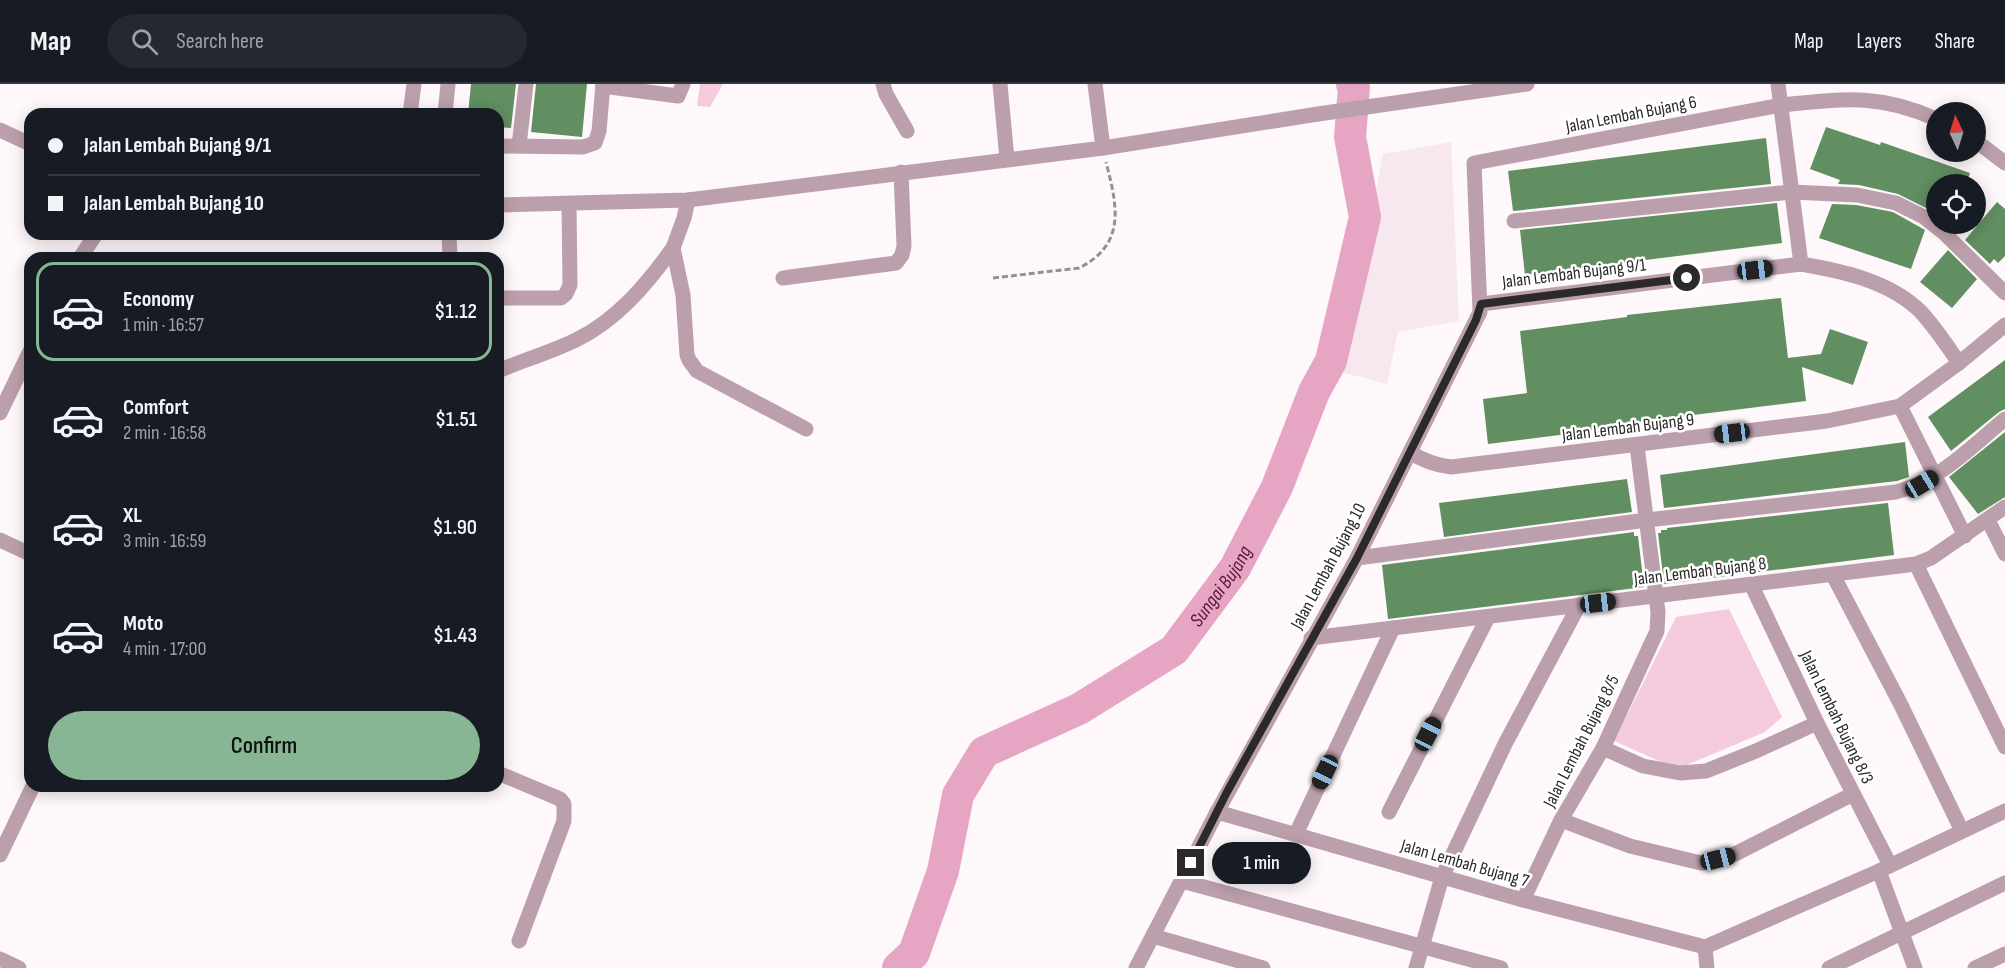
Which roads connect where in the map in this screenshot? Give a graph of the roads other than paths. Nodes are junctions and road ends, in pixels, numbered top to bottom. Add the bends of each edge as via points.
1 (414, 84) edge
2 (448, 84) edge
3 (526, 84) edge
4 (683, 84) edge
5 (883, 84) edge
6 (1000, 84) edge
7 (1095, 84) edge
8 (1527, 84) edge
9 (1778, 84) edge
10 (603, 85) edge
11 (1497, 86) edge
12 (1781, 105) junction
13 (411, 108) edge
14 (446, 108) edge
15 (1926, 115) edge
16 (0, 130) edge
17 (907, 131) dead end
18 (24, 141) edge
19 (504, 146) edge
20 (519, 146) junction
21 (1103, 148) junction
22 (1986, 149) edge
23 (1007, 159) junction
24 (1474, 163) joint
25 (2005, 163) edge
26 (901, 172) junction
27 (1791, 192) junction
28 (688, 200) junction
29 (504, 205) edge
30 (569, 205) junction
31 (1514, 221) dead end
32 (673, 248) junction
33 (1801, 264) junction
34 (783, 278) dead end
35 (2005, 293) edge
36 (504, 298) edge
37 (1481, 304) junction
38 (2005, 325) edge
39 (1959, 363) junction
40 (504, 369) edge
41 (24, 375) edge
42 (1900, 406) junction
43 (0, 413) edge
44 (2005, 419) edge
45 (806, 429) dead end
46 (1637, 446) junction
47 (1410, 452) junction
48 (1936, 476) junction
49 (2005, 507) edge
50 (1647, 520) junction
51 (1988, 520) junction
52 (1965, 536) junction
53 (0, 540) edge
54 (24, 551) edge
55 (2005, 554) edge
56 (1357, 558) junction
57 (1916, 564) junction
58 (1833, 575) junction
59 (1751, 584) junction
60 (1656, 595) junction
61 (1579, 605) junction
62 (1488, 616) junction
63 (1393, 628) junction
64 (1311, 638) junction
65 (1816, 723) junction
66 (2005, 747) edge
67 (1603, 748) junction
68 (504, 776) edge
69 (30, 792) edge
70 (1853, 794) junction
71 (2005, 811) edge
72 (1217, 812) junction
73 (1389, 812) dead end
74 (1561, 820) junction
75 (1962, 831) junction
76 (1296, 834) junction
77 (0, 855) edge
78 (1885, 868) junction
79 (1442, 877) junction
80 (1182, 881) junction
81 (2005, 883) edge
82 (1523, 900) junction
83 (1902, 934) junction
84 (1153, 936) junction
85 (519, 941) dead end
86 (1421, 947) junction
87 (1705, 947) junction
88 (2005, 954) edge
89 (0, 959) edge
90 (19, 968) edge
91 (1136, 968) edge
92 (1263, 968) edge
93 (1416, 968) edge
94 (1501, 968) edge
95 (1707, 968) edge
96 (1829, 968) edge
97 (1915, 968) edge
98 (1975, 968) edge

1 - 13 street
2 - 14 street
3 - 20 street
4 - 10 street via 678,96
5 - 17 street
6 - 23 street
7 - 21 street
8 - 11 street
9 - 12 street
10 - 20 street via 595,143 583,147
11 - 21 street
12 - 15 street, Jalan Lembah Bujang 6 via 1863,99
12 - 24 street, Jalan Lembah Bujang 6
12 - 27 street
16 - 18 street
19 - 20 street
21 - 23 street
22 - 25 street
23 - 26 street
24 - 37 street, Jalan Lembah Bujang 10
26 - 28 street
26 - 34 street via 904,246 896,263
27 - 31 street
27 - 33 street
27 - 35 street via 1857,195 1896,202 1943,232
28 - 30 street
28 - 32 street
29 - 30 street
30 - 36 street via 570,285 566,294 561,298
32 - 40 street via 654,276 602,324 577,340
32 - 45 street via 683,296 687,355 692,366
33 - 37 street, Jalan Lembah Bujang 9/1
33 - 39 street, Jalan Lembah Bujang 9/1 via 1837,270 1896,293 1919,310
37 - 47 street, Jalan Lembah Bujang 10
38 - 39 street, Jalan Lembah Bujang 9
39 - 42 street, Jalan Lembah Bujang 9
41 - 43 street
42 - 46 street, Jalan Lembah Bujang 9 via 1827,421
42 - 48 street
44 - 48 street
46 - 47 street, Jalan Lembah Bujang 9 via 1451,467
46 - 50 street, Jalan Lembah Bujang 8/5
47 - 56 street, Jalan Lembah Bujang 10
48 - 50 street via 1896,492
48 - 52 street
49 - 51 street, Jalan Lembah Bujang 8
50 - 56 street
50 - 60 street, Jalan Lembah Bujang 8/5
51 - 52 street, Jalan Lembah Bujang 8
51 - 55 street
52 - 57 street, Jalan Lembah Bujang 8
53 - 54 street
56 - 64 street, Jalan Lembah Bujang 10
57 - 58 street, Jalan Lembah Bujang 8
57 - 66 street
58 - 59 street, Jalan Lembah Bujang 8
58 - 75 street
59 - 60 street, Jalan Lembah Bujang 8
59 - 65 street, Jalan Lembah Bujang 8/3
60 - 61 street, Jalan Lembah Bujang 8
60 - 67 street, Jalan Lembah Bujang 8/5 via 1657,631
61 - 62 street, Jalan Lembah Bujang 8
61 - 79 street via 1505,744
62 - 63 street, Jalan Lembah Bujang 8
62 - 73 street
63 - 64 street, Jalan Lembah Bujang 8
63 - 76 street
64 - 72 street, Jalan Lembah Bujang 10
65 - 67 street via 1706,771 1680,773 1643,766
65 - 70 street, Jalan Lembah Bujang 8/3
67 - 74 street, Jalan Lembah Bujang 8/5
68 - 85 street via 560,799 566,815
69 - 77 street
70 - 74 street via 1736,854 1701,863 1630,846
70 - 78 street, Jalan Lembah Bujang 8/3
71 - 75 street
72 - 76 street, Jalan Lembah Bujang 7
72 - 80 street, Jalan Lembah Bujang 10
74 - 82 street, Jalan Lembah Bujang 8/5
75 - 78 street
76 - 79 street, Jalan Lembah Bujang 7
78 - 83 street, Jalan Lembah Bujang 8/3
78 - 87 street
79 - 82 street, Jalan Lembah Bujang 7
79 - 86 street
80 - 84 street, Jalan Lembah Bujang 10
80 - 86 street
81 - 83 street
82 - 87 street, Jalan Lembah Bujang 7
83 - 96 street
83 - 97 street, Jalan Lembah Bujang 8/3
84 - 91 street, Jalan Lembah Bujang 10
84 - 92 street
86 - 93 street
86 - 94 street
87 - 95 street
88 - 98 street
89 - 90 street

